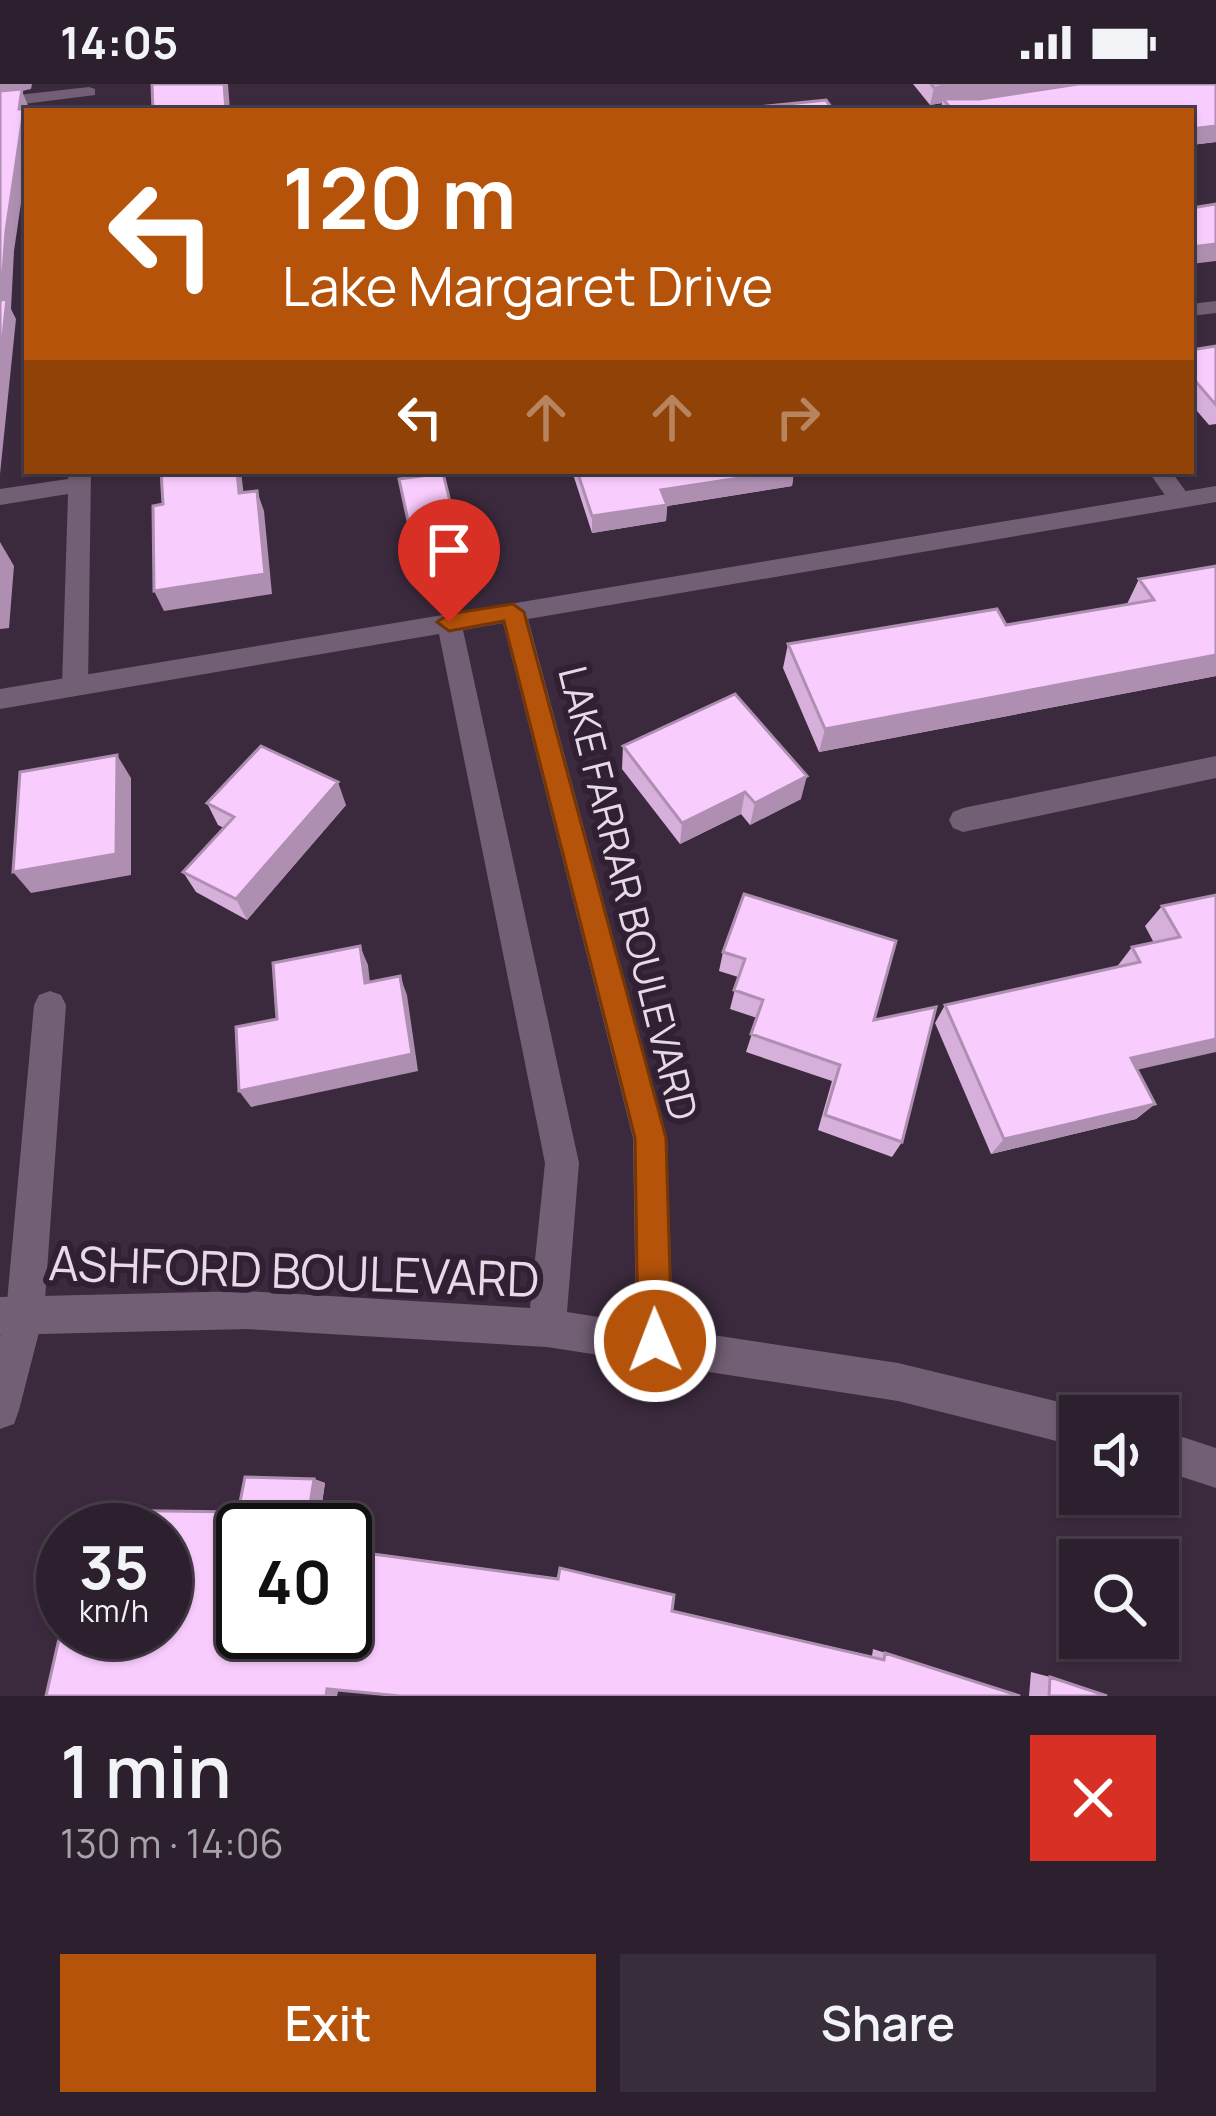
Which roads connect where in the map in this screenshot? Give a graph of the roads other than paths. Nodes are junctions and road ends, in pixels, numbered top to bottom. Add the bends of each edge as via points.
1 (89, 96) edge
2 (0, 102) edge
3 (1161, 474) edge
4 (80, 478) edge
5 (1216, 494) edge
6 (0, 497) edge
7 (1180, 500) junction
8 (513, 612) junction
9 (449, 622) junction
10 (75, 686) junction
11 (0, 699) edge
12 (1216, 766) edge
13 (963, 820) dead end
14 (50, 1005) dead end
15 (13, 1314) edge
16 (547, 1328) junction
17 (655, 1341) junction
18 (0, 1410) edge
19 (1059, 1422) edge
20 (1179, 1456) edge
21 (1216, 1468) edge

1 - 2 street
3 - 7 street
4 - 6 street
4 - 10 street
5 - 7 street
7 - 8 street
8 - 9 street
8 - 17 street, LAKE FARRAR BOULEVARD via 650,1138
9 - 10 street
9 - 16 street via 562,1163
10 - 11 street
12 - 13 street
14 - 15 street
15 - 16 street, ASHFORD BOULEVARD via 247,1310
15 - 18 street
16 - 17 street, ASHFORD BOULEVARD
17 - 19 street, ASHFORD BOULEVARD via 898,1382
20 - 21 street

